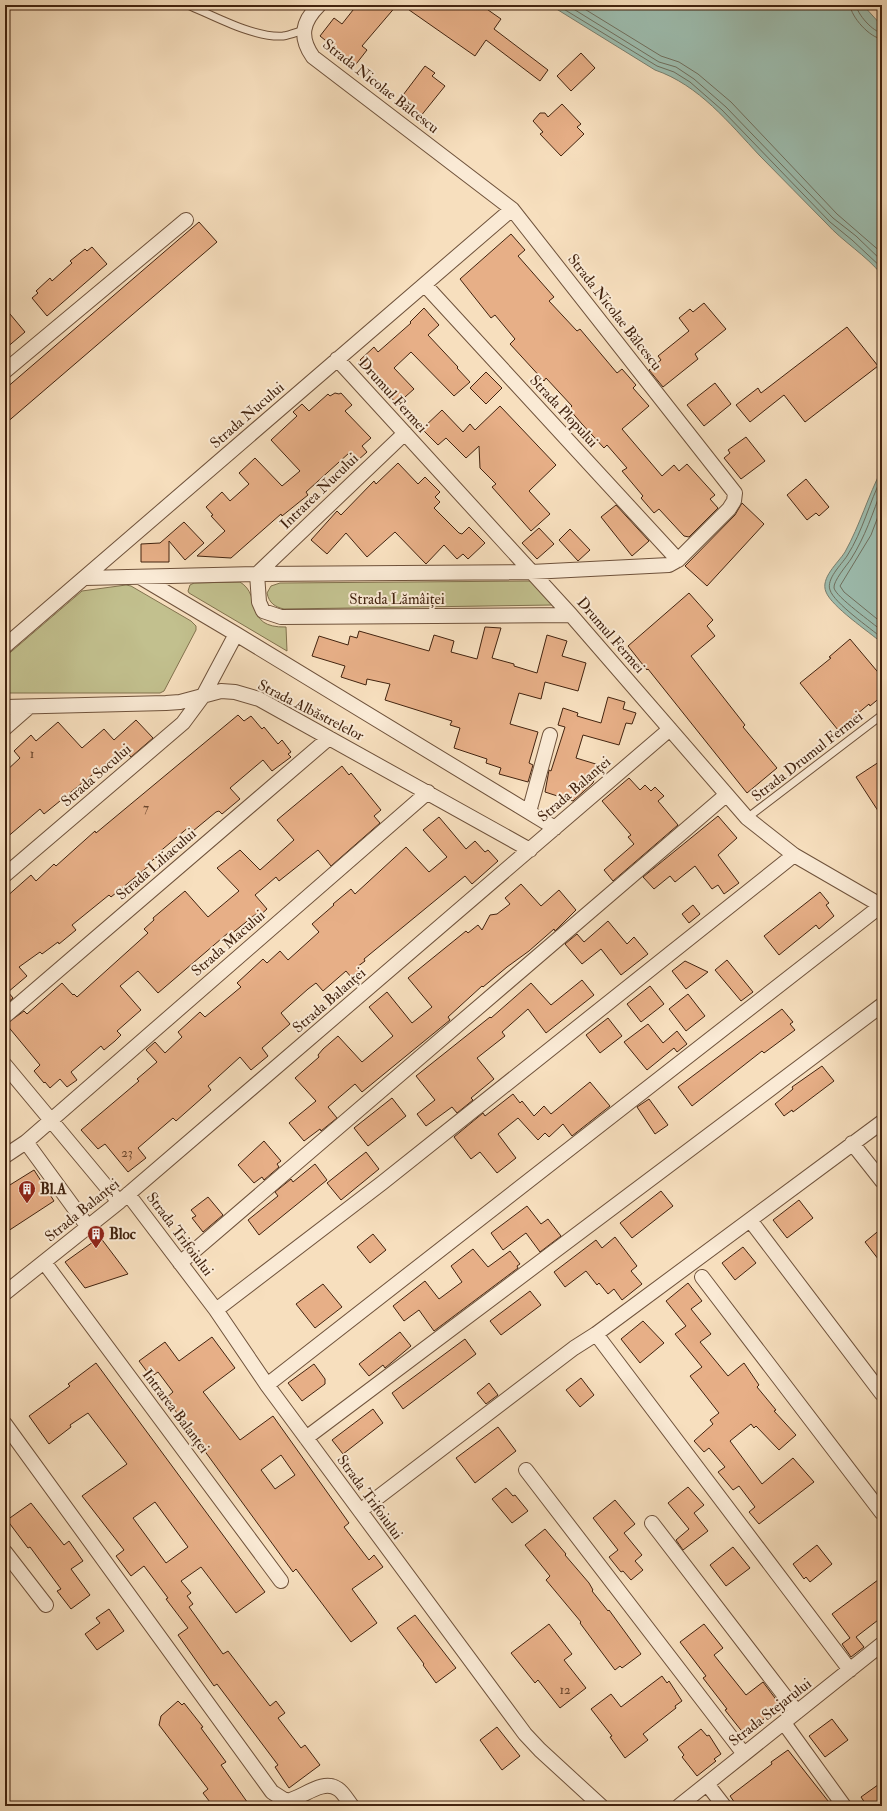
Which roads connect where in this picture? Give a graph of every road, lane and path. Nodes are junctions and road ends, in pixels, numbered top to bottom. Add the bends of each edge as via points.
1 (44, 5) edge
2 (49, 5) edge
3 (188, 5) edge
4 (319, 5) edge
5 (304, 30) junction
6 (512, 209) junction
7 (186, 220) dead end
8 (425, 285) junction
9 (337, 359) junction
10 (5, 371) edge
11 (405, 433) junction
12 (678, 560) junction
13 (531, 572) junction
14 (257, 574) junction
15 (139, 577) junction
16 (85, 578) junction
17 (571, 615) junction
18 (236, 634) junction
19 (5, 646) edge
20 (203, 696) junction
21 (5, 707) edge
22 (30, 707) junction
23 (882, 714) edge
24 (5, 728) edge
25 (670, 728) junction
26 (550, 734) dead end
27 (329, 738) junction
28 (428, 792) junction
29 (726, 795) junction
30 (529, 812) junction
31 (747, 818) junction
32 (556, 828) junction
33 (530, 850) junction
34 (794, 856) junction
35 (5, 875) edge
36 (882, 906) edge
37 (882, 1005) edge
38 (5, 1016) edge
39 (7, 1071) edge
40 (50, 1120) junction
41 (882, 1122) edge
42 (26, 1142) junction
43 (852, 1143) junction
44 (5, 1156) edge
45 (882, 1181) edge
46 (124, 1198) junction
47 (750, 1220) junction
48 (88, 1227) junction
49 (44, 1262) junction
50 (180, 1263) junction
51 (702, 1277) dead end
52 (5, 1293) edge
53 (216, 1310) junction
54 (596, 1334) junction
55 (267, 1385) junction
56 (882, 1394) edge
57 (5, 1424) edge
58 (306, 1438) junction
59 (526, 1470) dead end
60 (360, 1511) junction
61 (882, 1513) edge
62 (652, 1523) dead end
63 (5, 1552) edge
64 (281, 1581) dead end
65 (46, 1606) dead end
66 (882, 1644) edge
67 (850, 1670) junction
68 (797, 1712) junction
69 (784, 1723) junction
70 (744, 1754) junction
71 (707, 1784) junction
72 (352, 1806) edge
73 (601, 1806) edge
74 (679, 1806) edge
75 (724, 1806) edge
76 (844, 1806) edge

1 - 2 lane
3 - 5 lane via 242,28 265,34 283,36
4 - 5 street
5 - 6 street, Strada Nicolae Bălcescu via 303,38 313,57
6 - 8 street, Strada Nucului
6 - 12 street, Strada Nicolae Bălcescu via 735,493 734,501 728,509
7 - 10 street
8 - 9 street, Strada Nucului
8 - 12 street, Strada Plopului
9 - 11 street, Drumul Fermei
9 - 16 street, Strada Nucului
11 - 13 street, Drumul Fermei
11 - 14 street, Intrarea Nucului
12 - 13 street, Strada Nicolae Bălcescu via 669,565
13 - 14 street, Strada Lămâiței
13 - 17 street, Drumul Fermei
14 - 15 street, Strada Lămâiței
14 - 17 street, Strada Lămâiței via 260,607 268,614 281,617
15 - 16 street, Strada Lămâiței
15 - 18 street, Strada Albăstrelelor
16 - 19 street, Strada Nucului
17 - 25 street, Drumul Fermei
18 - 20 street, Strada Socului
18 - 30 street, Strada Albăstrelelor
20 - 22 street, Strada Albăstrelelor via 166,703
20 - 27 street, Strada Albăstrelelor via 221,691 259,699
20 - 35 street, Strada Socului via 182,723
21 - 22 street, Strada Albăstrelelor
22 - 24 street
23 - 31 lane, Strada Drumul Fermei
25 - 29 street, Drumul Fermei
25 - 32 street, Strada Balanței
26 - 30 street
27 - 28 street, Strada Albăstrelelor
27 - 38 street, Strada Liliacului
28 - 33 street, Strada Albăstrelelor
28 - 40 street, Strada Macului
29 - 31 street, Drumul Fermei
29 - 50 street
30 - 32 street, Strada Albăstrelelor
31 - 34 street, Drumul Fermei
32 - 33 street, Strada Balanței
33 - 46 street, Strada Balanței
34 - 36 street, Drumul Fermei
34 - 53 street via 382,1183
36 - 55 street
37 - 58 street
39 - 40 street, Strada Trifoiului
40 - 42 street, Strada Macului
40 - 46 street, Strada Trifoiului
41 - 43 street
42 - 44 street, Strada Macului
42 - 48 street
43 - 45 street
43 - 47 street
46 - 48 street, Strada Balanței
46 - 50 street, Strada Trifoiului
47 - 54 street
47 - 56 street
48 - 49 street, Strada Balanței
49 - 52 street, Strada Balanței
49 - 64 street, Intrarea Balanței
50 - 53 street, Strada Trifoiului
51 - 61 street
53 - 55 street, Strada Trifoiului
54 - 60 street
54 - 67 street
55 - 58 street, Strada Trifoiului
57 - 72 street via 272,1792 286,1801 294,1800 321,1786 330,1785 339,1789
58 - 60 street, Strada Trifoiului
59 - 70 street
60 - 73 street, Strada Trifoiului via 525,1734
62 - 68 street
63 - 65 street
66 - 67 street, Strada Stejarului
67 - 68 street, Strada Stejarului
68 - 69 street, Strada Stejarului
69 - 70 street, Strada Stejarului
69 - 76 street
70 - 71 street, Strada Stejarului
71 - 74 street, Strada Stejarului
71 - 75 street

